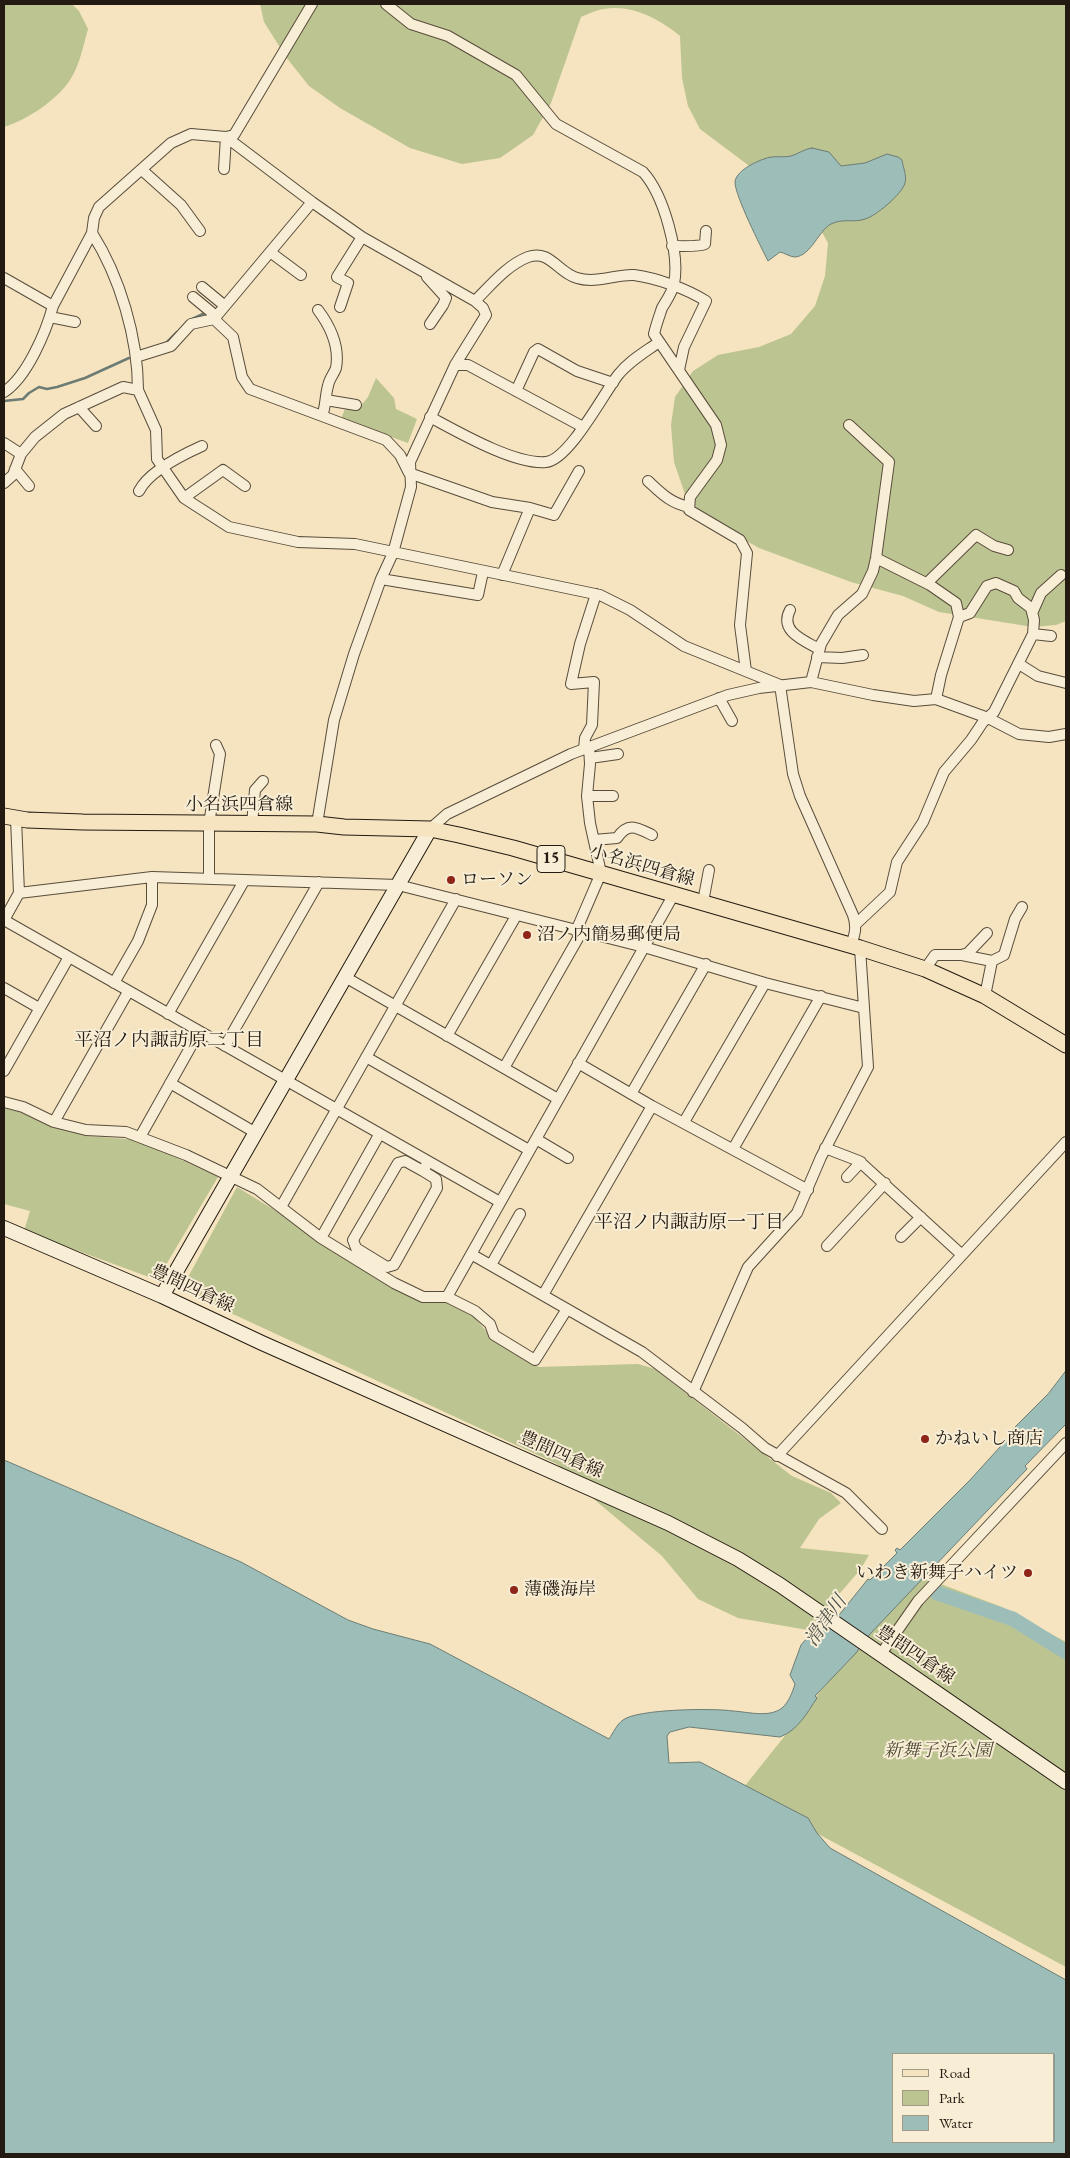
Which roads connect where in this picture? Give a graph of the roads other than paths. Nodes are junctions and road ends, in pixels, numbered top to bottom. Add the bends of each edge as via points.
1 (312, 4) edge
2 (386, 4) edge
3 (226, 137) junction
4 (224, 169) dead end
5 (142, 170) junction
6 (312, 202) junction
7 (200, 230) dead end
8 (706, 231) dead end
9 (92, 233) junction
10 (362, 237) junction
11 (672, 246) junction
12 (270, 252) junction
13 (425, 272) junction
14 (301, 275) dead end
15 (4, 278) edge
16 (673, 286) junction
17 (202, 287) dead end
18 (193, 297) dead end
19 (475, 301) junction
20 (53, 306) junction
21 (225, 306) junction
22 (340, 307) dead end
23 (318, 310) dead end
24 (50, 318) junction
25 (215, 318) junction
26 (75, 322) dead end
27 (430, 324) dead end
28 (659, 342) junction
29 (136, 357) junction
30 (455, 365) junction
31 (679, 370) junction
32 (613, 382) junction
33 (138, 390) junction
34 (516, 391) junction
35 (4, 392) edge
36 (326, 400) junction
37 (356, 405) dead end
38 (79, 407) junction
39 (322, 416) junction
40 (430, 417) junction
41 (849, 425) dead end
42 (96, 426) dead end
43 (583, 427) junction
44 (4, 443) edge
45 (202, 446) dead end
46 (21, 454) junction
47 (15, 469) junction
48 (163, 469) junction
49 (578, 471) dead end
50 (409, 473) junction
51 (648, 480) dead end
52 (4, 483) edge
53 (29, 486) dead end
54 (245, 486) dead end
55 (139, 491) dead end
56 (184, 498) junction
57 (689, 507) junction
58 (530, 508) junction
59 (1008, 550) dead end
60 (393, 553) junction
61 (876, 558) junction
62 (483, 572) junction
63 (502, 575) junction
64 (1061, 575) dead end
65 (381, 579) junction
66 (926, 583) junction
67 (596, 594) junction
68 (790, 610) dead end
69 (1033, 611) junction
70 (959, 617) junction
71 (1033, 634) junction
72 (1051, 636) dead end
73 (818, 653) junction
74 (863, 656) dead end
75 (1018, 664) junction
76 (746, 671) junction
77 (811, 682) junction
78 (1066, 684) edge
79 (780, 685) junction
80 (719, 698) junction
81 (936, 699) junction
82 (988, 718) junction
83 (732, 721) dead end
84 (1066, 734) edge
85 (216, 744) dead end
86 (588, 752) junction
87 (618, 754) dead end
88 (263, 781) dead end
89 (587, 796) junction
90 (613, 796) dead end
91 (10, 817) edge
92 (209, 824) junction
93 (252, 824) junction
94 (317, 824) junction
95 (430, 829) junction
96 (652, 834) dead end
97 (594, 840) junction
98 (709, 870) dead end
99 (601, 873) junction
100 (152, 877) junction
101 (209, 878) junction
102 (244, 881) junction
103 (319, 882) junction
104 (398, 885) junction
105 (19, 894) junction
106 (674, 894) junction
107 (456, 899) junction
108 (703, 902) junction
109 (1022, 907) dead end
110 (516, 916) junction
111 (4, 920) edge
112 (856, 924) junction
113 (579, 932) junction
114 (987, 933) dead end
115 (644, 947) junction
116 (855, 947) junction
117 (962, 955) junction
118 (68, 957) junction
119 (992, 961) junction
120 (706, 964) junction
121 (925, 969) junction
122 (345, 977) junction
123 (114, 983) junction
124 (765, 983) junction
125 (4, 988) edge
126 (128, 992) junction
127 (821, 996) junction
128 (985, 996) junction
129 (395, 1006) junction
130 (39, 1008) junction
131 (864, 1008) junction
132 (168, 1014) junction
133 (199, 1032) junction
134 (447, 1036) junction
135 (1066, 1045) edge
136 (225, 1046) junction
137 (366, 1058) junction
138 (578, 1063) junction
139 (5, 1064) edge
140 (504, 1068) junction
141 (286, 1081) junction
142 (170, 1083) junction
143 (632, 1094) junction
144 (558, 1099) junction
145 (4, 1102) edge
146 (652, 1106) junction
147 (336, 1110) junction
148 (54, 1122) junction
149 (684, 1122) junction
150 (256, 1133) junction
151 (379, 1135) junction
152 (140, 1137) junction
153 (536, 1139) junction
154 (1066, 1142) edge
155 (826, 1148) junction
156 (529, 1150) junction
157 (733, 1150) junction
158 (568, 1158) dead end
159 (861, 1162) junction
160 (426, 1167) junction
161 (848, 1177) dead end
162 (230, 1178) junction
163 (885, 1184) junction
164 (808, 1190) junction
165 (500, 1202) junction
166 (280, 1207) junction
167 (520, 1214) dead end
168 (921, 1217) junction
169 (4, 1228) edge
170 (901, 1237) dead end
171 (320, 1238) junction
172 (827, 1246) dead end
173 (471, 1254) junction
174 (962, 1255) junction
175 (491, 1265) junction
176 (543, 1295) junction
177 (162, 1296) junction
178 (447, 1297) junction
179 (567, 1309) junction
180 (693, 1392) junction
181 (1066, 1443) edge
182 (778, 1456) junction
183 (882, 1529) dead end
184 (875, 1650) junction
185 (1066, 1782) edge

1 - 3 street via 234,135
2 - 11 street via 411,24 448,36 516,75 556,124 643,172 656,193
3 - 4 street
3 - 5 street via 191,134 171,143
3 - 6 street
5 - 7 street via 181,205
5 - 9 street via 99,207
6 - 10 street
6 - 12 street
8 - 11 street via 706,244 702,246
9 - 20 street
9 - 29 street via 125,306 135,340
10 - 13 street
10 - 22 street via 338,277 348,282
11 - 16 street
12 - 14 street
12 - 21 street
13 - 19 street
13 - 27 street via 446,298
15 - 20 street
16 - 19 street via 634,275 588,280 577,278 566,274 541,255 515,264
16 - 28 street via 654,334
16 - 31 street via 706,301 684,348
17 - 21 street
18 - 25 street
19 - 30 street via 484,308 486,315
20 - 24 street
21 - 25 street
23 - 36 street via 335,342 336,369
24 - 26 street
24 - 35 street via 27,366 13,386
25 - 29 street via 191,324 171,346
25 - 39 street via 233,337 242,377 250,389
28 - 31 street
28 - 32 street via 629,363
29 - 33 street
30 - 34 street via 468,365
30 - 40 street
31 - 57 street via 716,425 721,445 717,460 690,497
32 - 34 street via 595,379 538,349
32 - 43 street
33 - 38 street via 123,387
33 - 48 street via 156,430 157,459
34 - 43 street
36 - 37 street
36 - 39 street
38 - 42 street
38 - 46 street via 64,414 35,437
39 - 50 street via 386,440 400,455
40 - 43 street via 514,457 546,462 574,440
40 - 50 street via 410,462
41 - 61 street via 889,462
44 - 46 street
45 - 48 street
46 - 47 street
47 - 52 street
47 - 53 street
48 - 55 street via 154,472
48 - 56 street
49 - 58 street via 554,515
50 - 58 street via 492,502
50 - 60 street via 411,487
51 - 57 street via 663,496
54 - 56 street via 223,470
56 - 60 street via 229,527 244,532 298,542 355,544
57 - 76 street via 689,510 740,540 748,554 740,625
58 - 63 street
59 - 66 street via 976,535
60 - 62 street
60 - 65 street
61 - 66 street
61 - 73 street via 865,589 838,615
62 - 63 street
62 - 65 street via 478,595
63 - 67 street
64 - 69 street via 1041,593
65 - 94 street via 334,720
66 - 70 street via 956,603
67 - 76 street via 630,610 684,646
67 - 86 street via 571,684 594,682 592,725 585,738
68 - 73 street via 787,626
69 - 70 street via 1014,591 996,583 987,586 970,613
69 - 71 street
70 - 81 street
71 - 72 street
71 - 75 street
73 - 74 street
73 - 77 street
75 - 78 street via 1038,676
75 - 82 street
76 - 79 street
77 - 79 street
77 - 81 street via 914,701
79 - 80 street
79 - 112 street via 793,774
80 - 83 street
80 - 86 street
81 - 82 street
82 - 84 street via 1019,734 1049,737
82 - 112 street via 944,772 923,822 897,862 890,892
85 - 92 street via 219,759
86 - 87 street
86 - 89 street
86 - 95 street via 570,754 447,814
88 - 93 street via 255,790
89 - 90 street
89 - 97 street
91 - 92 main road, 小名浜四倉線 / 15 via 60,822
91 - 105 street
92 - 93 main road, 小名浜四倉線 / 15
92 - 101 street
93 - 94 main road, 小名浜四倉線 / 15
94 - 95 main road, 小名浜四倉線 / 15
95 - 99 main road, 小名浜四倉線 / 15
95 - 104 main road
96 - 97 street via 627,827 617,838
97 - 99 street
98 - 108 street
99 - 106 main road, 小名浜四倉線 / 15
99 - 113 street
100 - 101 street
100 - 105 street
100 - 123 street via 152,905 138,941
101 - 102 street
102 - 103 street
102 - 132 street
103 - 104 street
103 - 136 street
104 - 107 street
104 - 122 main road
105 - 111 street
106 - 108 main road, 小名浜四倉線 / 15
106 - 115 street
107 - 110 street
107 - 129 street
108 - 116 main road, 小名浜四倉線 / 15
109 - 119 street via 1004,954
110 - 113 street
110 - 134 street
111 - 118 street
112 - 116 street
113 - 115 street
113 - 140 street
114 - 117 street via 978,945
115 - 120 street
115 - 138 street
116 - 121 main road, 小名浜四倉線 / 15
116 - 131 street
117 - 119 street
117 - 121 street via 935,955
118 - 123 street
118 - 130 street
119 - 128 street
120 - 124 street
120 - 143 street
121 - 128 main road, 小名浜四倉線 / 15
122 - 129 street
122 - 141 main road
123 - 126 street
124 - 127 street
124 - 149 street
125 - 130 street
126 - 132 street
126 - 148 street
127 - 131 street
127 - 157 street
128 - 135 main road, 小名浜四倉線 / 15
129 - 134 street
129 - 137 street
130 - 139 street
131 - 155 street via 868,1067
132 - 133 street
133 - 136 street
133 - 142 street
134 - 140 street
136 - 141 street
137 - 147 street
137 - 156 street
138 - 143 street
138 - 144 street
140 - 144 street
141 - 147 street
141 - 150 main road
142 - 150 street
142 - 152 street
143 - 146 street
144 - 153 street
145 - 148 street via 24,1107
146 - 149 street
146 - 176 street
147 - 151 street
147 - 166 street
148 - 152 street via 86,1130 126,1132
149 - 157 street
150 - 162 main road
151 - 160 street
151 - 171 street
152 - 162 street via 186,1155
153 - 156 street
153 - 158 street
154 - 174 street
155 - 159 street
155 - 164 street
156 - 165 street
157 - 164 street
159 - 161 street
159 - 163 street
160 - 160 street via 405,1161 398,1163 353,1240 356,1248 387,1267 394,1265 437,1188 436,1179
160 - 165 street
162 - 166 street via 257,1189
162 - 177 main road
163 - 168 street
163 - 172 street
164 - 180 street via 797,1213 748,1267
165 - 173 street
166 - 171 street
167 - 175 street
168 - 170 street
168 - 174 street
169 - 177 main road, 豊間四倉線
171 - 178 street via 394,1283 424,1297
173 - 175 street
173 - 178 street
174 - 182 street
175 - 176 street
176 - 179 street
177 - 184 main road, 豊間四倉線 via 668,1523 759,1571
178 - 179 street via 474,1311 490,1324 494,1335 535,1360
179 - 180 street via 642,1352
180 - 182 street
181 - 184 street
182 - 183 street via 846,1493
184 - 185 main road, 豊間四倉線

